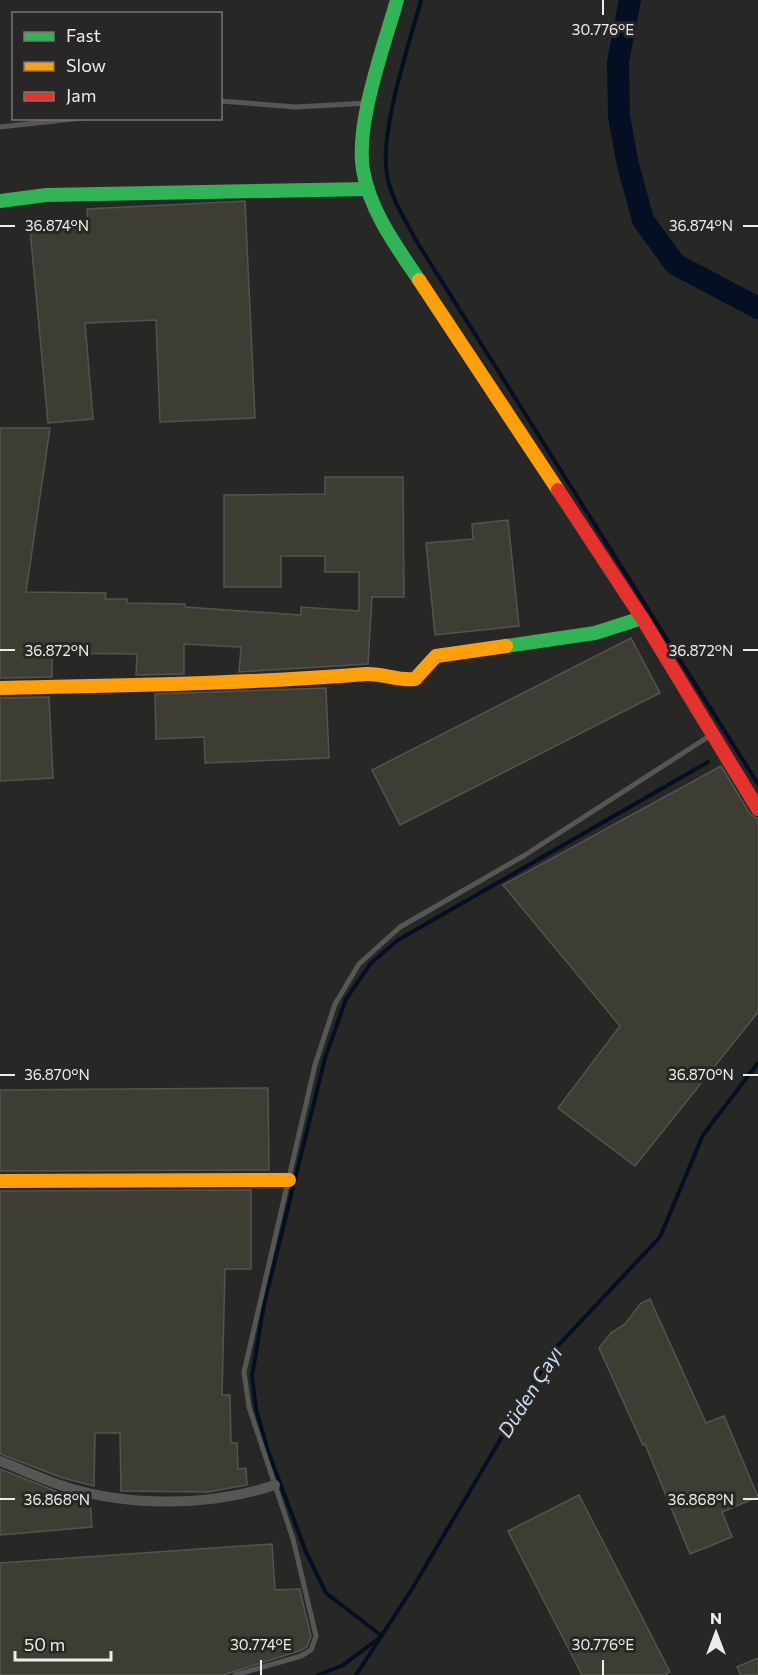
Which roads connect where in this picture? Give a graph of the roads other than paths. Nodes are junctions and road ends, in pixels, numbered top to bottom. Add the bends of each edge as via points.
1 (397, 0) edge
2 (222, 102) edge
3 (371, 103) junction
4 (64, 120) edge
5 (0, 127) edge
6 (368, 189) junction
7 (0, 201) edge
8 (642, 618) junction
9 (0, 688) edge
10 (711, 735) junction
11 (758, 809) edge
12 (290, 1180) junction
13 (0, 1181) edge
14 (0, 1461) edge
15 (275, 1485) junction
16 (235, 1675) edge

1 - 3 street
2 - 3 lane via 296,107
3 - 6 street via 362,165
4 - 5 lane
6 - 7 street via 46,195
6 - 8 street via 383,226
8 - 9 street via 596,633 436,656 415,679 400,681 370,674 288,681
8 - 10 street
10 - 11 street
10 - 12 lane via 525,855 400,927 359,964 335,1004 318,1055
12 - 13 street
12 - 15 lane via 244,1372 249,1407
14 - 15 street via 69,1488 125,1500 187,1500
15 - 16 lane via 293,1539 316,1636 311,1650 301,1656

